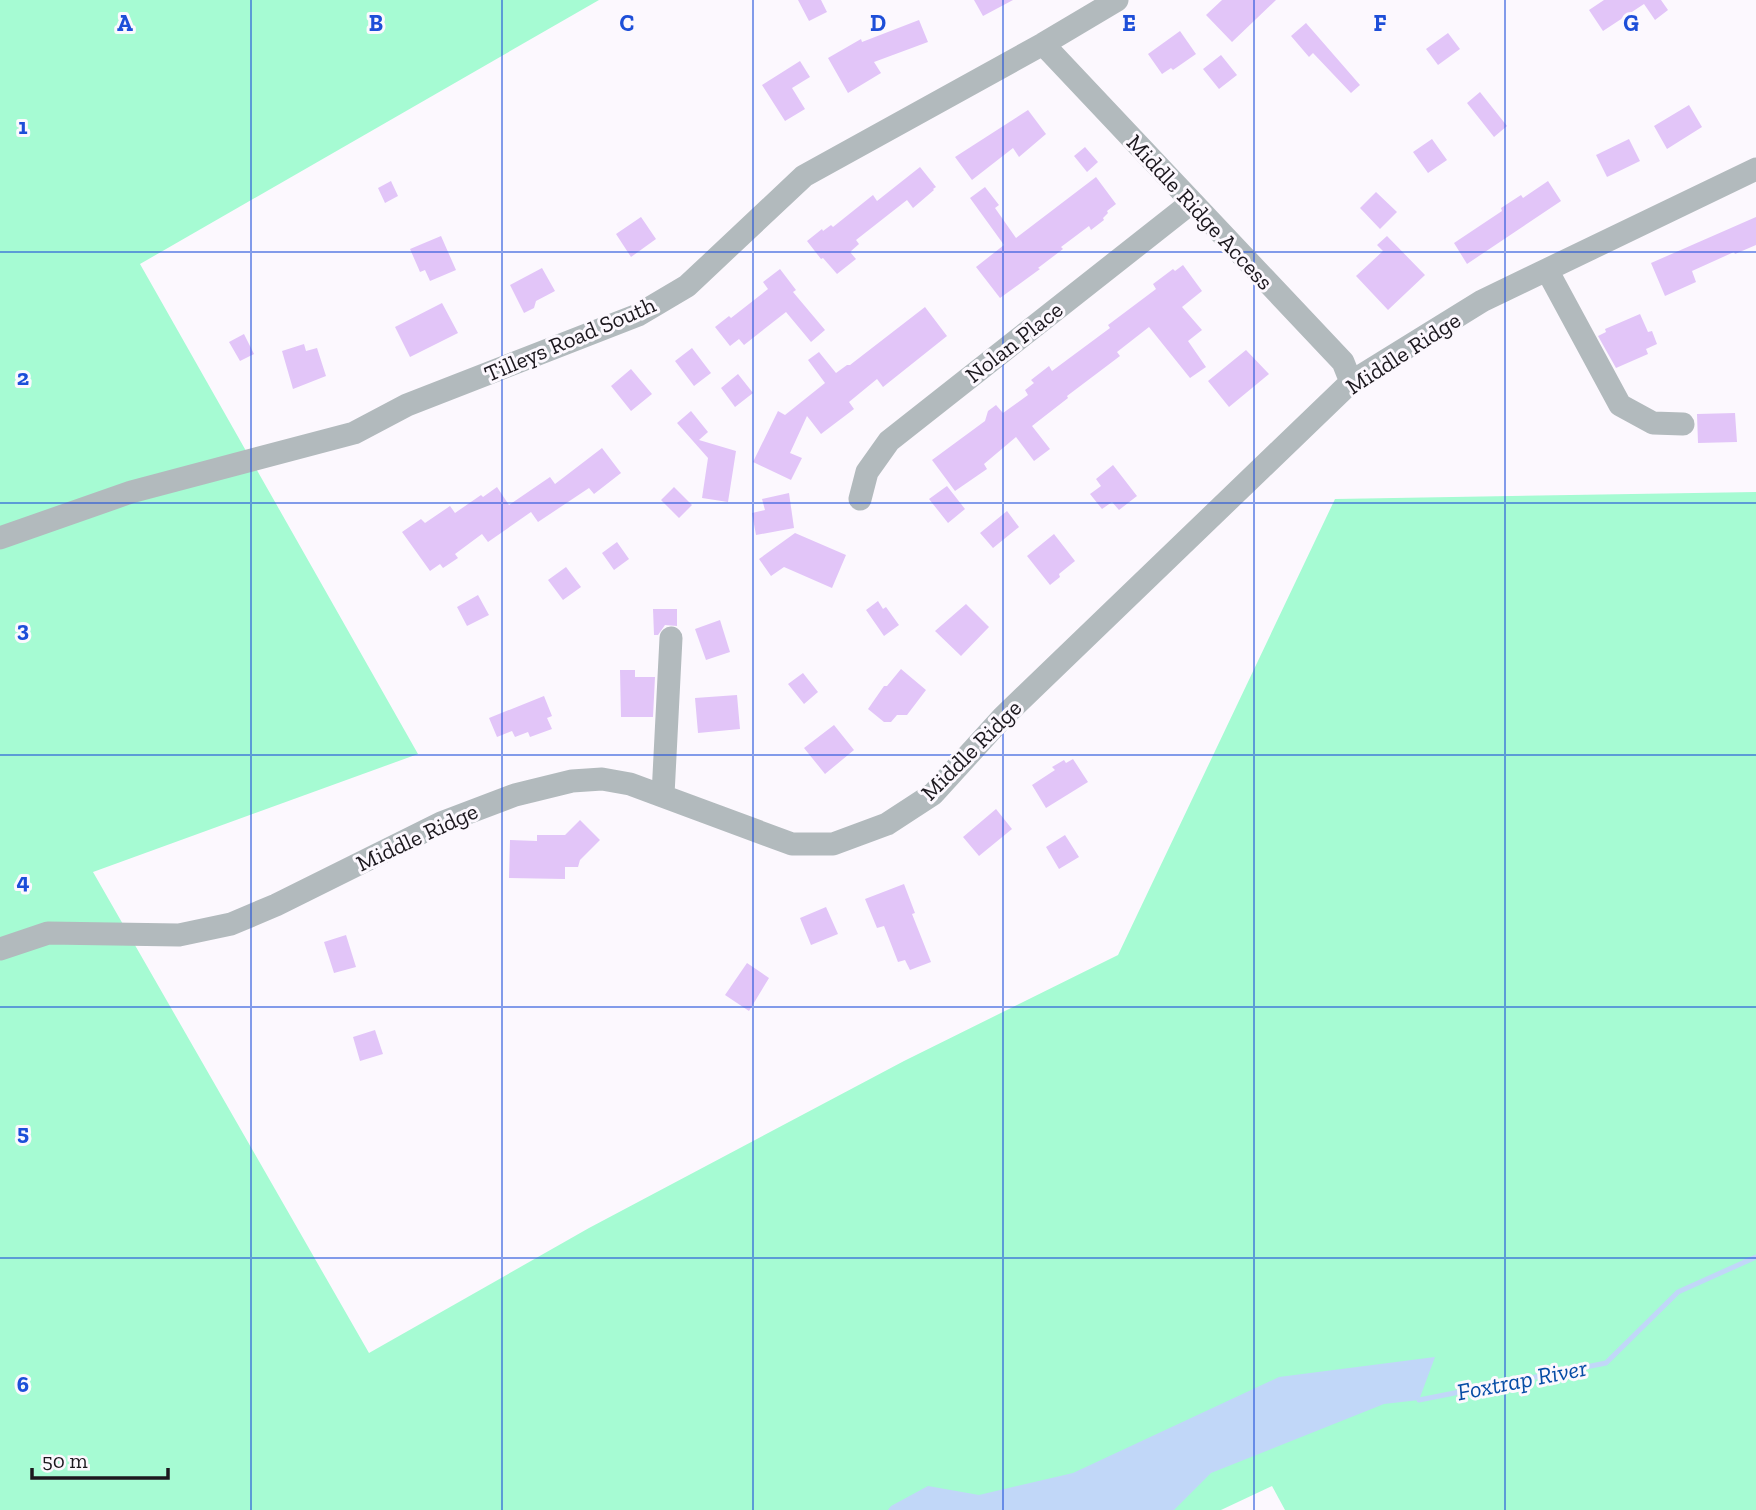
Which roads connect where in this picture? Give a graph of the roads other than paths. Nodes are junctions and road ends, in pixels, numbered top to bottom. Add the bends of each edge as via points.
1 (1117, 0) edge
2 (1043, 44) junction
3 (1756, 169) edge
4 (1191, 203) junction
5 (1547, 270) junction
6 (1351, 382) junction
7 (1683, 424) dead end
8 (860, 499) dead end
9 (0, 538) edge
10 (671, 638) dead end
11 (663, 795) junction
12 (0, 948) edge

1 - 2 street, Tilleys Road South
2 - 4 street, Middle Ridge Access
2 - 9 street, Tilleys Road South via 804,176 687,286 638,315 407,405 354,433 131,492
3 - 5 street, Middle Ridge
4 - 6 street, Middle Ridge Access via 1343,362
4 - 8 street, Nolan Place via 889,441 867,472
5 - 6 street, Middle Ridge via 1482,301
5 - 7 street via 1620,405 1653,423
6 - 11 street, Middle Ridge via 1003,716 933,794 887,824 833,844 792,844
10 - 11 street
11 - 12 street, Middle Ridge via 602,779 554,784 421,832 230,924 179,935 48,933

